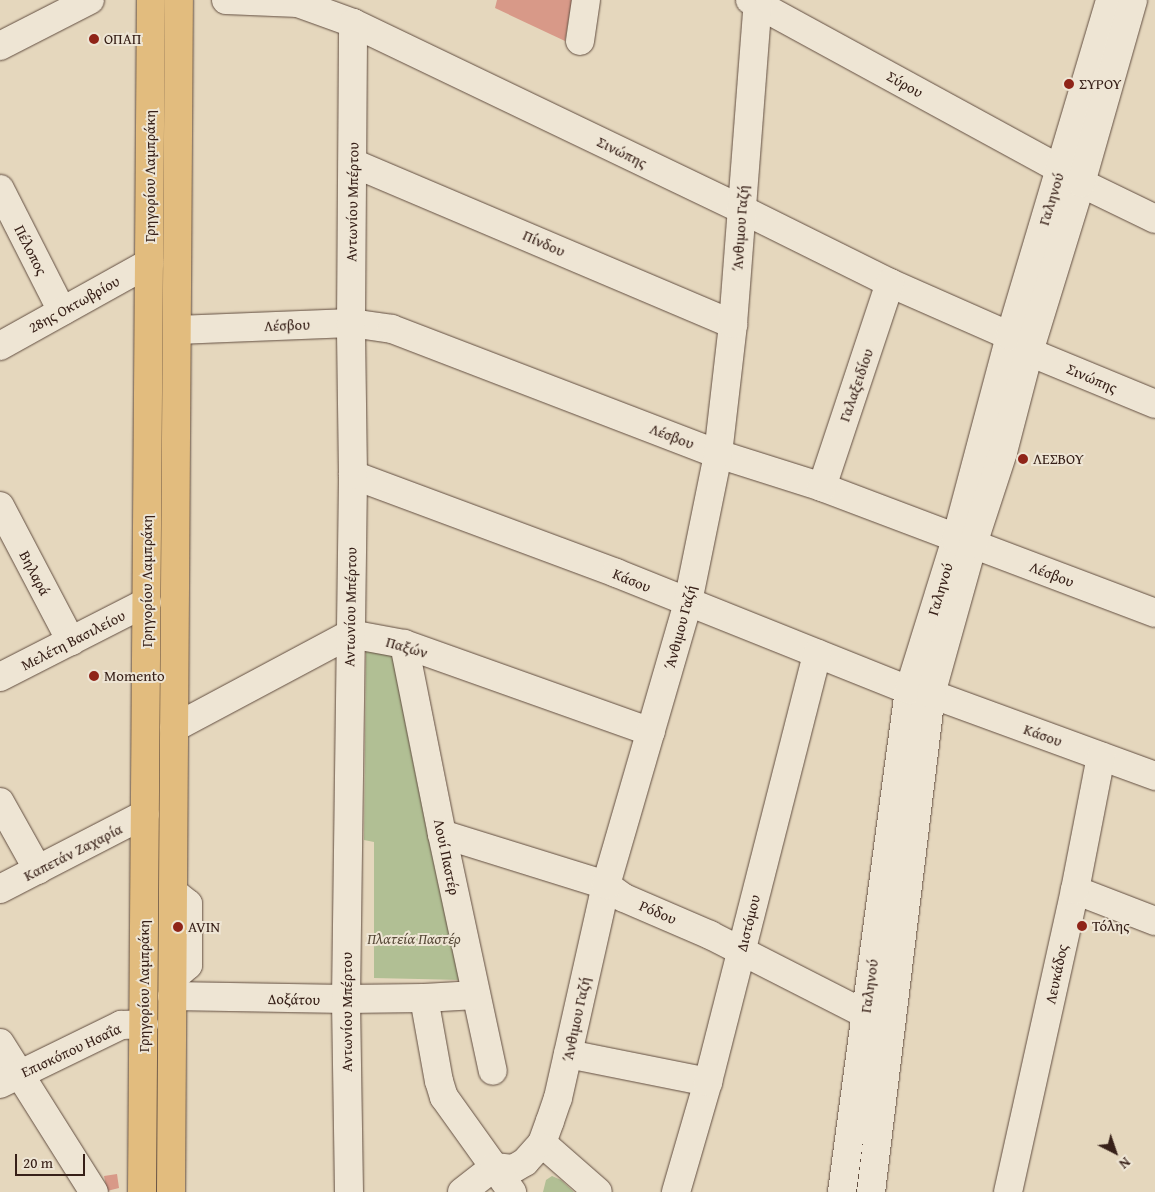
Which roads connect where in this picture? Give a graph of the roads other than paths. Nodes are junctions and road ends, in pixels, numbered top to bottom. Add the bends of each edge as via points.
1 (90, 0) edge
2 (151, 0) edge
3 (179, 0) edge
4 (226, 0) edge
5 (586, 0) edge
6 (1110, 0) edge
7 (1133, 0) edge
8 (280, 1) edge
9 (755, 1) edge
10 (353, 23) junction
11 (580, 40) dead end
12 (0, 46) edge
13 (354, 163) junction
14 (1071, 176) junction
15 (0, 189) edge
16 (742, 209) junction
17 (1155, 219) edge
18 (149, 263) junction
19 (890, 283) junction
20 (62, 311) junction
21 (350, 323) junction
22 (733, 324) junction
23 (177, 330) junction
24 (1019, 344) junction
25 (0, 346) edge
26 (1155, 404) edge
27 (718, 454) junction
28 (353, 476) junction
29 (822, 487) junction
30 (0, 506) edge
31 (964, 541) junction
32 (147, 602) junction
33 (688, 602) junction
34 (1155, 613) edge
35 (350, 634) junction
36 (71, 641) junction
37 (404, 644) junction
38 (817, 654) junction
39 (0, 677) edge
40 (920, 692) junction
41 (174, 728) junction
42 (651, 732) junction
43 (1101, 756) junction
44 (1155, 776) edge
45 (0, 802) edge
46 (145, 814) junction
47 (442, 834) junction
48 (38, 870) junction
49 (606, 885) junction
50 (0, 889) edge
51 (1075, 890) junction
52 (1155, 920) edge
53 (741, 951) junction
54 (173, 987) junction
55 (476, 995) junction
56 (424, 998) junction
57 (346, 1000) junction
58 (865, 1014) junction
59 (144, 1024) junction
60 (0, 1043) edge
61 (568, 1054) junction
62 (493, 1071) dead end
63 (10, 1079) edge
64 (708, 1082) junction
65 (542, 1143) junction
66 (494, 1167) junction
67 (94, 1192) edge
68 (142, 1192) edge
69 (171, 1192) edge
70 (349, 1192) edge
71 (462, 1192) edge
72 (512, 1192) edge
73 (598, 1192) edge
74 (676, 1192) edge
75 (842, 1192) edge
76 (871, 1192) edge
77 (1008, 1192) edge

1 - 12 street
2 - 18 main road, Γρηγορίου Λαμπράκη
3 - 23 main road, Γρηγορίου Λαμπράκη
4 - 8 street, Σινώπης
5 - 11 street
6 - 14 street, Γαληνού
7 - 14 street, Γαληνού
8 - 10 street, Σινώπης via 298,3
9 - 14 street, Σύρου
9 - 16 street, Άνθιμου Γαζή
10 - 13 street, Αντωνίου Μπέρτου
10 - 16 street, Σινώπης
13 - 21 street, Αντωνίου Μπέρτου
13 - 22 street, Πίνδου
14 - 17 street, Σύρου
14 - 24 street, Γαληνού
15 - 20 street, Πέλοπος
16 - 19 street, Σινώπης
16 - 22 street, Άνθιμου Γαζή
18 - 20 street, 28ης Οκτωβρίου
18 - 32 main road, Γρηγορίου Λαμπράκη
19 - 24 street, Σινώπης
19 - 29 street, Γαλαξειδίου
20 - 25 street, 28ης Οκτωβρίου
21 - 23 street, Λέσβου
21 - 27 street, Λέσβου via 392,329
21 - 28 street, Αντωνίου Μπέρτου
22 - 27 street, Άνθιμου Γαζή
23 - 41 main road, Γρηγορίου Λαμπράκη
24 - 26 street, Σινώπης
24 - 31 street, Γαληνού via 1003,452
27 - 29 street, Λέσβου
27 - 33 street, Άνθιμου Γαζή
28 - 33 street, Κάσου
28 - 35 street, Αντωνίου Μπέρτου
29 - 31 street, Λέσβου
30 - 36 street, Βηλαρά
31 - 34 street, Λέσβου
31 - 40 street, Γαληνού
32 - 36 street, Μελέτη Βασιλείου
32 - 46 main road, Γρηγορίου Λαμπράκη
33 - 38 street, Κάσου
33 - 42 street, Άνθιμου Γαζή
35 - 37 street, Παξών
35 - 41 street
35 - 57 street, Αντωνίου Μπέρτου
36 - 39 street, Μελέτη Βασιλείου
37 - 42 street, Παξών
37 - 47 street, Λουί Παστέρ
38 - 40 street, Κάσου
38 - 53 street, Διστόμου
40 - 43 street, Κάσου
40 - 58 street, Γαληνού
40 - 76 street, Γαληνού
41 - 54 main road, Γρηγορίου Λαμπράκη
42 - 49 street, Άνθιμου Γαζή
43 - 44 street, Κάσου
43 - 51 street, Λευκάδος
45 - 48 street
46 - 48 street, Καπετάν Ζαχαρία
46 - 59 main road, Γρηγορίου Λαμπράκη
47 - 49 street, Ρόδου
47 - 55 street, Λουί Παστέρ
48 - 50 street, Καπετάν Ζαχαρία
49 - 53 street, Ρόδου via 624,898
49 - 61 street, Άνθιμου Γαζή
51 - 52 street
51 - 77 street, Λευκάδος
53 - 58 street, Ρόδου
53 - 64 street, Διστόμου
54 - 57 street, Δοξάτου
54 - 69 main road, Γρηγορίου Λαμπράκη
55 - 56 street, Δοξάτου
55 - 62 street, Λουί Παστέρ
56 - 57 street, Δοξάτου
56 - 66 street via 438,1081 444,1097
57 - 70 street, Αντωνίου Μπέρτου
58 - 75 street, Γαληνού
59 - 63 street, Επισκόπου Ησαΐα via 121,1025
59 - 68 main road, Γρηγορίου Λαμπράκη
60 - 63 street
61 - 64 street
61 - 65 street, Άνθιμου Γαζή via 558,1098
63 - 67 street
64 - 74 street, Διστόμου
65 - 66 street, Άνθιμου Γαζή via 525,1162 513,1169
65 - 73 street
66 - 71 street
66 - 72 street

